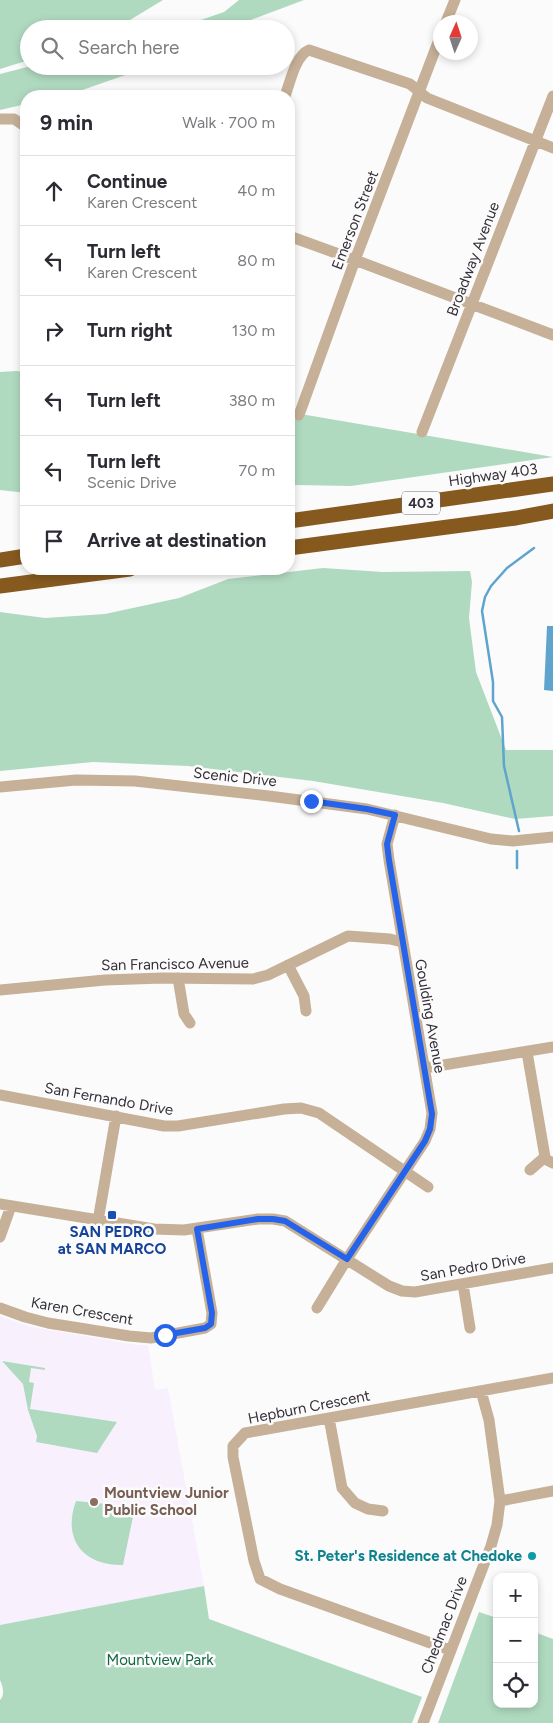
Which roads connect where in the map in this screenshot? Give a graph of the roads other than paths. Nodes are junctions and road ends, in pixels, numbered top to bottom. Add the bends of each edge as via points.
1 (455, 0) edge
2 (449, 15) edge
3 (433, 55) edge
4 (295, 69) edge
5 (293, 75) edge
6 (287, 90) edge
7 (419, 92) junction
8 (553, 96) edge
9 (0, 119) edge
10 (20, 123) edge
11 (536, 141) junction
12 (553, 148) edge
13 (295, 238) edge
14 (355, 260) junction
15 (472, 303) junction
16 (553, 335) edge
17 (299, 415) dead end
18 (422, 432) dead end
19 (553, 484) edge
20 (553, 511) edge
21 (295, 520) edge
22 (295, 547) edge
23 (20, 557) edge
24 (0, 560) edge
25 (84, 575) edge
26 (0, 586) edge
27 (0, 787) edge
28 (395, 815) junction
29 (553, 837) edge
30 (402, 942) junction
31 (288, 965) junction
32 (178, 978) junction
33 (0, 990) edge
34 (306, 1012) dead end
35 (190, 1023) dead end
36 (553, 1047) edge
37 (527, 1052) junction
38 (425, 1068) junction
39 (0, 1095) edge
40 (116, 1116) junction
41 (549, 1160) edge
42 (530, 1170) dead end
43 (404, 1171) junction
44 (428, 1187) dead end
45 (6, 1205) edge
46 (98, 1220) junction
47 (197, 1229) junction
48 (0, 1237) edge
49 (347, 1259) junction
50 (553, 1268) edge
51 (463, 1284) junction
52 (0, 1308) edge
53 (317, 1308) dead end
54 (470, 1328) dead end
55 (553, 1378) edge
56 (481, 1391) junction
57 (329, 1418) junction
58 (553, 1491) edge
59 (500, 1501) junction
60 (383, 1511) dead end
61 (450, 1650) junction
62 (423, 1723) edge

1 - 2 street
3 - 7 street, Emerson Street
4 - 7 street via 303,52 309,50 410,84
5 - 6 street
7 - 11 street via 428,99
7 - 14 street, Emerson Street
8 - 11 street, Broadway Avenue
9 - 10 street via 14,119
11 - 12 street
11 - 15 street, Broadway Avenue
13 - 14 street
14 - 15 street
14 - 17 street, Emerson Street
15 - 16 street
15 - 18 street, Broadway Avenue
19 - 21 highway, Highway 403 / 403
20 - 22 highway, 403
23 - 24 highway
25 - 26 highway
27 - 28 street, Scenic Drive via 76,780 135,781 303,800
28 - 29 street, Scenic Drive via 491,839 513,841
28 - 30 street, Goulding Avenue via 387,844
30 - 31 street, San Francisco Avenue via 348,936
30 - 38 street, Goulding Avenue
31 - 32 street, San Francisco Avenue via 253,979
31 - 34 street via 304,996
32 - 33 street, San Francisco Avenue via 105,980
32 - 35 street via 184,1014
36 - 37 street
37 - 38 street
37 - 41 street
38 - 43 street, Goulding Avenue via 432,1114 430,1129
39 - 40 street, San Fernando Drive
40 - 43 street, San Fernando Drive via 178,1126 301,1108 319,1113
40 - 46 street
41 - 42 street
43 - 44 street, San Fernando Drive
43 - 49 street, Goulding Avenue
45 - 46 street, San Pedro Drive
45 - 48 street
46 - 47 street, San Pedro Drive via 154,1229
47 - 49 street, San Pedro Drive via 258,1219 285,1221
47 - 52 street, Karen Crescent via 212,1313 211,1324 205,1328 151,1338 128,1336 48,1323
49 - 51 street, San Pedro Drive via 402,1291
49 - 53 street, Goulding Avenue
50 - 51 street, San Pedro Drive
51 - 54 street
55 - 56 street, Hepburn Crescent
56 - 57 street, Hepburn Crescent
56 - 59 street, Chedmac Drive via 489,1420
57 - 60 street via 342,1488 354,1503
57 - 61 street, Hepburn Crescent via 245,1433 233,1446 260,1579
58 - 59 street
59 - 61 street, Chedmac Drive via 491,1546
61 - 62 street, Chedmac Drive

